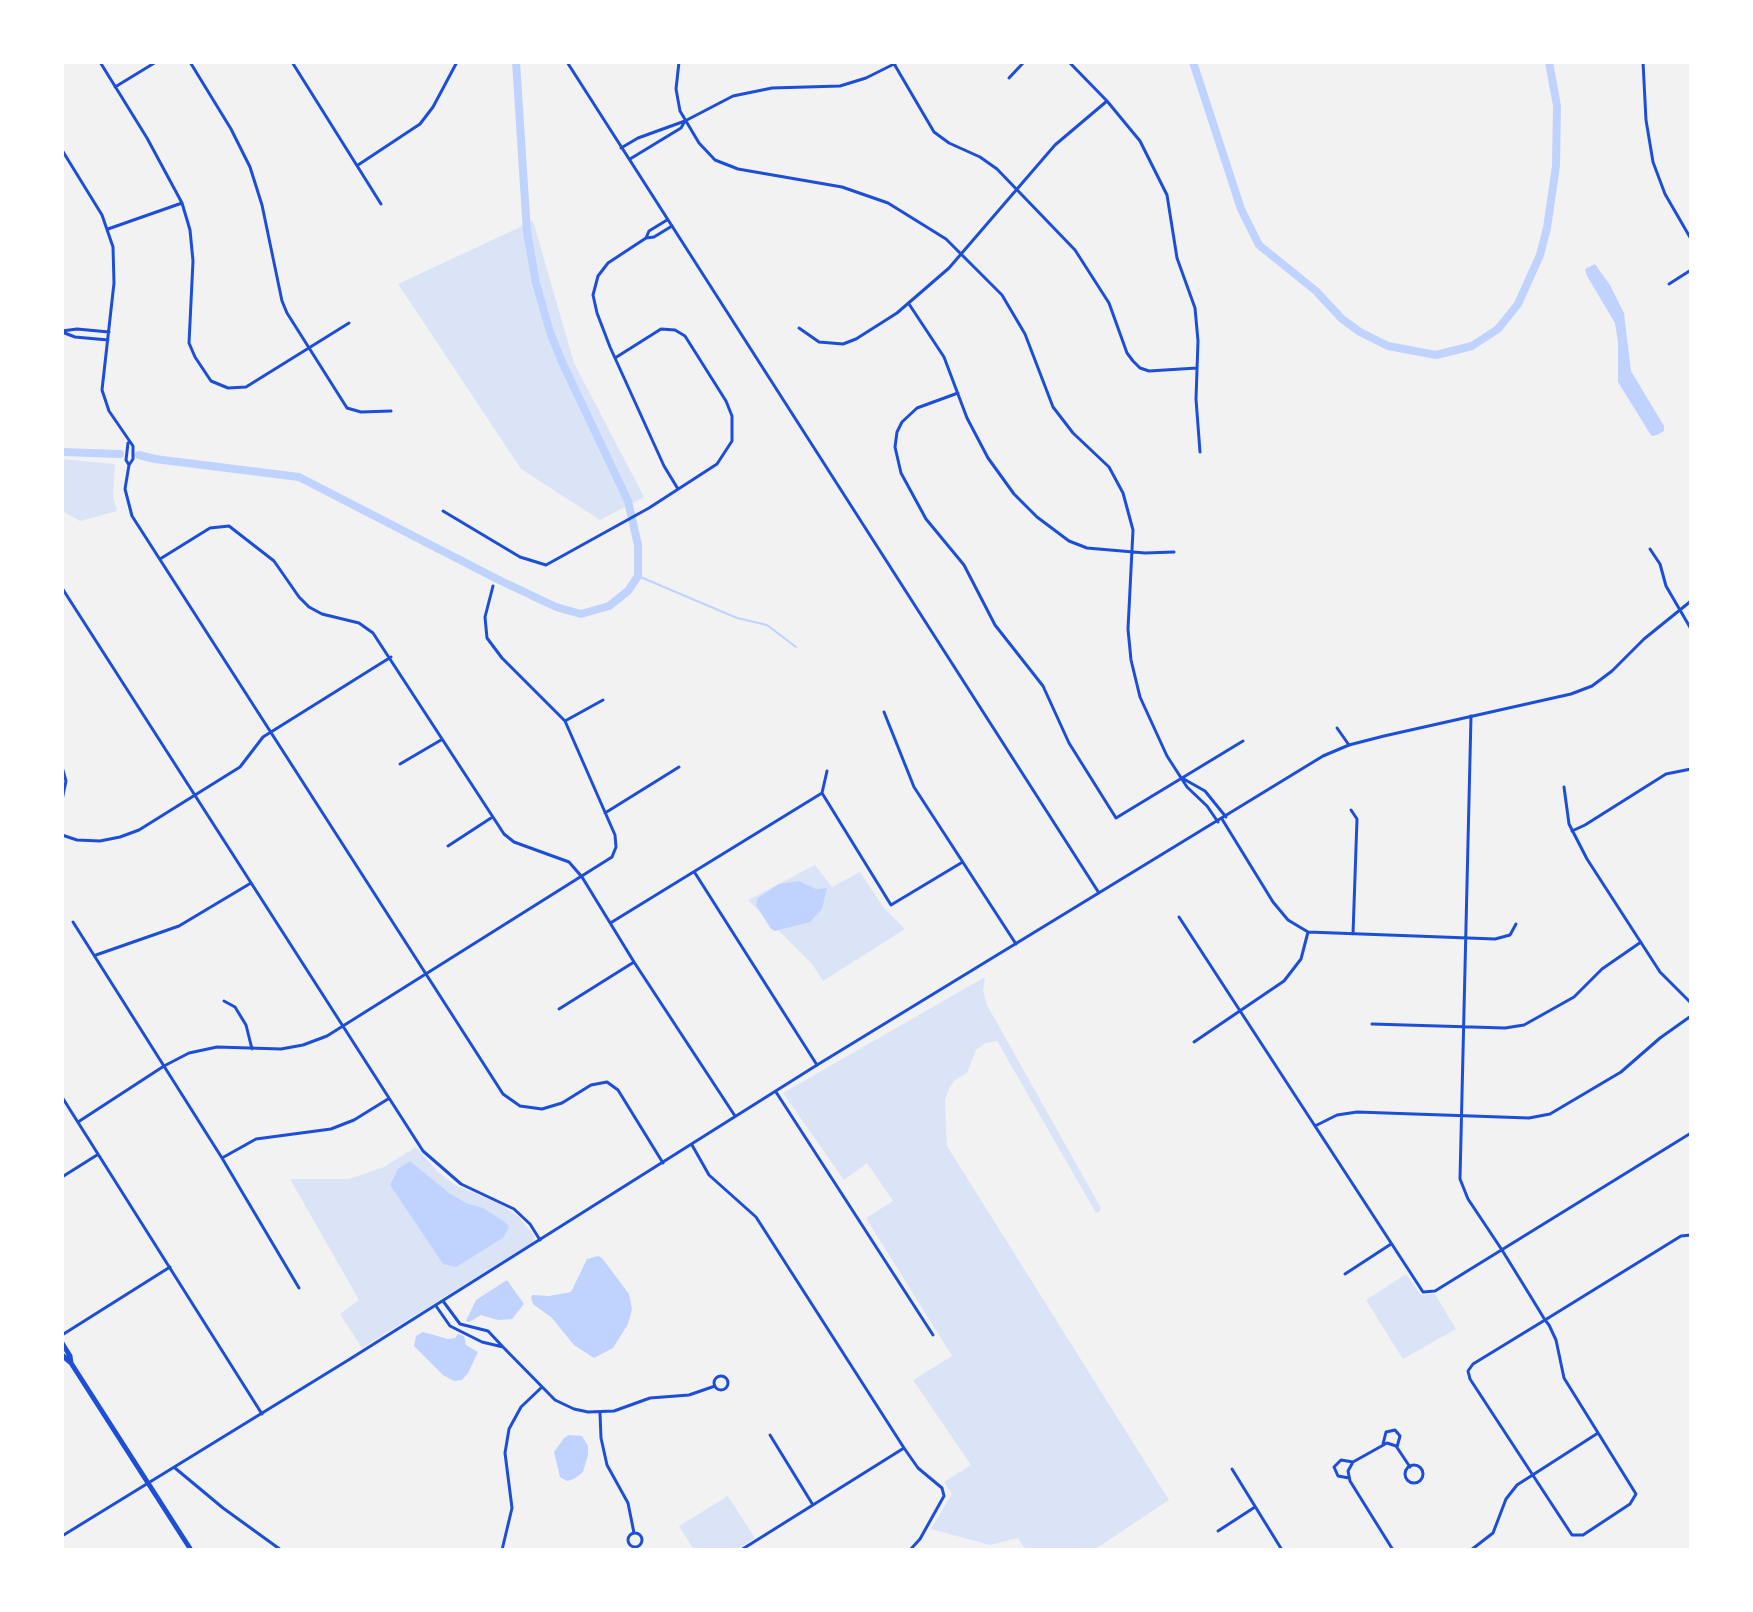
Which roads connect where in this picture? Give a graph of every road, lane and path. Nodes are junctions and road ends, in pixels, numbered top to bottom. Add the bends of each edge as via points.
1 (100, 62) edge
2 (156, 62) edge
3 (190, 62) edge
4 (292, 62) edge
5 (457, 62) edge
6 (567, 62) edge
7 (679, 62) edge
8 (1024, 62) edge
9 (1069, 62) edge
10 (1643, 62) edge
11 (895, 63) edge
12 (1009, 78) dead end
13 (115, 87) junction
14 (1107, 101) junction
15 (685, 121) junction
16 (621, 148) junction
17 (62, 150) edge
18 (64, 159) edge
19 (628, 160) junction
20 (358, 165) junction
21 (1017, 189) junction
22 (182, 203) junction
23 (381, 204) dead end
24 (668, 219) junction
25 (672, 226) junction
26 (108, 229) junction
27 (646, 238) junction
28 (1691, 239) edge
29 (962, 254) junction
30 (1691, 270) edge
31 (1669, 284) dead end
32 (909, 304) junction
33 (349, 323) dead end
34 (799, 328) dead end
35 (62, 331) edge
36 (109, 332) junction
37 (108, 340) junction
38 (308, 349) junction
39 (615, 358) junction
40 (1197, 368) junction
41 (958, 393) junction
42 (391, 411) dead end
43 (1200, 452) dead end
44 (678, 489) junction
45 (443, 511) dead end
46 (1650, 549) dead end
47 (1174, 552) dead end
48 (1133, 553) junction
49 (160, 559) junction
50 (493, 586) dead end
51 (62, 588) edge
52 (1691, 601) edge
53 (1679, 610) junction
54 (1691, 629) edge
55 (391, 657) junction
56 (603, 700) dead end
57 (884, 712) dead end
58 (1471, 716) junction
59 (565, 721) junction
60 (1337, 728) dead end
61 (271, 732) junction
62 (441, 740) junction
63 (1243, 741) dead end
64 (1349, 745) junction
65 (400, 764) dead end
66 (62, 767) edge
67 (679, 767) dead end
68 (1691, 769) edge
69 (827, 771) dead end
70 (1182, 778) junction
71 (1564, 787) dead end
72 (822, 793) junction
73 (195, 796) junction
74 (62, 800) edge
75 (1351, 810) dead end
76 (605, 813) junction
77 (491, 818) junction
78 (1222, 819) junction
79 (1572, 831) junction
80 (62, 835) edge
81 (448, 846) dead end
82 (961, 863) junction
83 (695, 873) junction
84 (582, 877) junction
85 (251, 883) junction
86 (1099, 893) junction
87 (1179, 917) dead end
88 (73, 922) dead end
89 (612, 922) junction
90 (1516, 924) dead end
91 (1308, 932) junction
92 (1353, 934) junction
93 (1466, 938) junction
94 (1641, 942) junction
95 (1016, 944) junction
96 (94, 956) junction
97 (634, 962) junction
98 (426, 974) junction
99 (224, 1001) dead end
100 (1691, 1003) edge
101 (559, 1009) dead end
102 (1240, 1013) junction
103 (1691, 1016) edge
104 (1372, 1024) dead end
105 (342, 1026) junction
106 (1463, 1027) junction
107 (1194, 1042) dead end
108 (252, 1049) junction
109 (817, 1065) junction
110 (164, 1066) junction
111 (776, 1092) junction
112 (62, 1097) edge
113 (388, 1099) junction
114 (1460, 1115) junction
115 (736, 1117) junction
116 (78, 1122) junction
117 (1315, 1126) junction
118 (1691, 1133) edge
119 (692, 1145) junction
120 (97, 1155) junction
121 (222, 1158) junction
122 (663, 1163) junction
123 (62, 1177) edge
124 (1690, 1235) edge
125 (540, 1240) junction
126 (1391, 1244) junction
127 (1502, 1250) junction
128 (170, 1267) junction
129 (1345, 1274) dead end
130 (299, 1288) dead end
131 (443, 1301) junction
132 (436, 1306) junction
133 (1545, 1320) junction
134 (463, 1328) junction
135 (482, 1329) junction
136 (62, 1335) edge
137 (933, 1335) dead end
138 (479, 1341) junction
139 (62, 1343) edge
140 (503, 1347) junction
141 (62, 1355) edge
142 (71, 1363) junction
143 (715, 1386) dead end
144 (542, 1387) junction
145 (600, 1413) junction
146 (262, 1414) junction
147 (1598, 1433) junction
148 (770, 1435) dead end
149 (1383, 1444) junction
150 (1397, 1447) junction
151 (904, 1448) junction
152 (1353, 1462) junction
153 (1410, 1467) junction
154 (175, 1468) junction
155 (1232, 1469) dead end
156 (1532, 1475) junction
157 (1349, 1478) junction
158 (148, 1484) junction
159 (813, 1505) junction
160 (1255, 1507) junction
161 (1218, 1531) dead end
162 (634, 1533) dead end
163 (62, 1536) edge
164 (191, 1550) edge
165 (281, 1550) edge
166 (502, 1550) edge
167 (741, 1550) edge
168 (910, 1550) edge
169 (1282, 1550) edge
170 (1393, 1550) edge
171 (1471, 1550) edge

1 - 13 street
2 - 13 street
3 - 38 street via 250,167 282,301
4 - 20 street
5 - 20 street via 420,124
6 - 16 street
7 - 15 street via 676,93
8 - 12 street
9 - 14 street
10 - 28 street via 1653,162
11 - 15 street via 840,86 745,93
11 - 21 street via 934,132 986,161
13 - 22 street
14 - 21 street via 1055,145
14 - 40 street via 1145,149 1167,195 1177,258 1195,308
15 - 16 street
15 - 19 street
15 - 29 street via 702,148 724,164 867,195 919,220
16 - 19 street
17 - 18 street
18 - 26 street
19 - 24 street
20 - 23 street
21 - 29 street
21 - 40 street via 1062,234 1090,272 1109,303 1127,353 1140,368
22 - 26 street
22 - 38 street via 193,261 189,343 208,377 228,388 246,387
24 - 25 street
24 - 27 street
25 - 27 street
25 - 86 street
26 - 36 street via 115,263
27 - 39 street via 604,267 594,286 594,305
29 - 32 street
29 - 48 street via 1015,315 1057,414 1113,474 1130,513
30 - 31 street
32 - 34 street via 843,344 819,342
32 - 41 street via 939,349
33 - 38 street
35 - 36 street
35 - 37 street
36 - 37 street
37 - 49 street via 103,395 133,450 125,487 128,506
38 - 42 street via 347,408
39 - 44 street
39 - 44 street via 661,329 679,331 728,404 734,429 726,453
40 - 43 street
41 - 48 street via 988,458 1037,517 1081,547
41 - 70 street via 917,408 898,428 896,453 916,503 964,565 1005,640 1043,686 1069,743 1116,818
44 - 45 street via 546,565 520,557
46 - 53 street
47 - 48 street
48 - 70 street via 1128,629 1133,671 1148,719
49 - 55 street via 213,527 233,527 271,558 305,604 366,627
49 - 61 street
50 - 59 street via 485,622 490,643
51 - 73 street
52 - 53 street
53 - 54 street
53 - 58 street via 1592,686
55 - 61 street
55 - 62 street
56 - 59 street
57 - 82 street via 914,787
58 - 64 street
58 - 93 street
59 - 76 street
60 - 64 street
61 - 73 street via 256,743 244,764
61 - 98 street
62 - 65 street
62 - 77 street
63 - 70 street
64 - 78 street
66 - 74 street
67 - 76 street
68 - 79 street via 1666,774
69 - 72 street
70 - 78 street
70 - 78 street via 1205,791
71 - 79 street
72 - 82 street via 891,905
72 - 83 street
73 - 80 street via 120,837 84,841
73 - 85 street
75 - 92 street via 1357,819
76 - 84 street via 615,850 610,860
77 - 81 street
77 - 84 street via 514,842 569,862
78 - 86 street
78 - 91 street via 1273,902
79 - 94 street
82 - 95 street
83 - 89 street
83 - 109 street
84 - 89 street
84 - 98 street
85 - 96 street via 179,926
85 - 105 street
86 - 95 street
87 - 102 street
88 - 96 street
89 - 97 street
90 - 93 street via 1510,935
91 - 92 street
91 - 102 street via 1301,959 1284,981
92 - 93 street
93 - 106 street
94 - 100 street via 1660,972
94 - 106 street via 1574,997 1536,1020 1510,1028
95 - 109 street
96 - 110 street
97 - 101 street
97 - 115 street
98 - 105 street
98 - 122 street via 496,1085 512,1101 532,1109 553,1107 607,1082 618,1090
99 - 108 street via 235,1007 246,1025
102 - 107 street
102 - 117 street
103 - 114 street via 1626,1069 1556,1112 1529,1118
104 - 106 street
105 - 108 street via 303,1045
105 - 113 street
106 - 114 street
108 - 110 street via 202,1049
109 - 111 street
110 - 116 street
110 - 121 street
111 - 115 street
111 - 137 street
112 - 116 street
113 - 121 street via 331,1129 256,1139
113 - 125 street via 432,1161 461,1184 514,1209
114 - 117 street via 1352,1113
114 - 127 street via 1460,1179
115 - 119 street
116 - 120 street
117 - 126 street
118 - 127 street
119 - 122 street
119 - 151 street via 709,1175 756,1217
120 - 123 street
120 - 128 street
121 - 130 street
122 - 125 street
124 - 133 street
125 - 131 street
126 - 127 street via 1426,1293
126 - 129 street
127 - 133 street
128 - 136 street
128 - 146 street
131 - 132 street
131 - 134 street
132 - 134 street via 450,1326
132 - 146 street
133 - 147 street via 1556,1340 1564,1378
133 - 156 street via 1468,1371
134 - 135 street
134 - 138 street
135 - 138 street
135 - 140 street
138 - 140 street
139 - 142 highway
140 - 144 street
141 - 142 highway
142 - 158 highway
143 - 145 street
144 - 145 street via 564,1405
144 - 166 street via 521,1407 509,1429 505,1453 512,1508
145 - 162 street via 607,1465 628,1503
146 - 154 street
147 - 156 street
147 - 156 street via 1635,1498 1583,1535 1568,1531
148 - 159 street
149 - 150 street
149 - 150 street via 1384,1434 1392,1430 1400,1436
149 - 152 street
150 - 153 street
151 - 159 street
151 - 168 street via 944,1496
152 - 157 street
152 - 157 street via 1341,1460 1334,1467 1338,1476
153 - 153 street via 1407,1478 1419,1481 1421,1469
154 - 158 street
154 - 165 street
155 - 160 street
156 - 171 street via 1510,1493 1493,1533
157 - 170 street
158 - 163 street
158 - 164 highway
159 - 167 street
160 - 161 street
160 - 169 street

